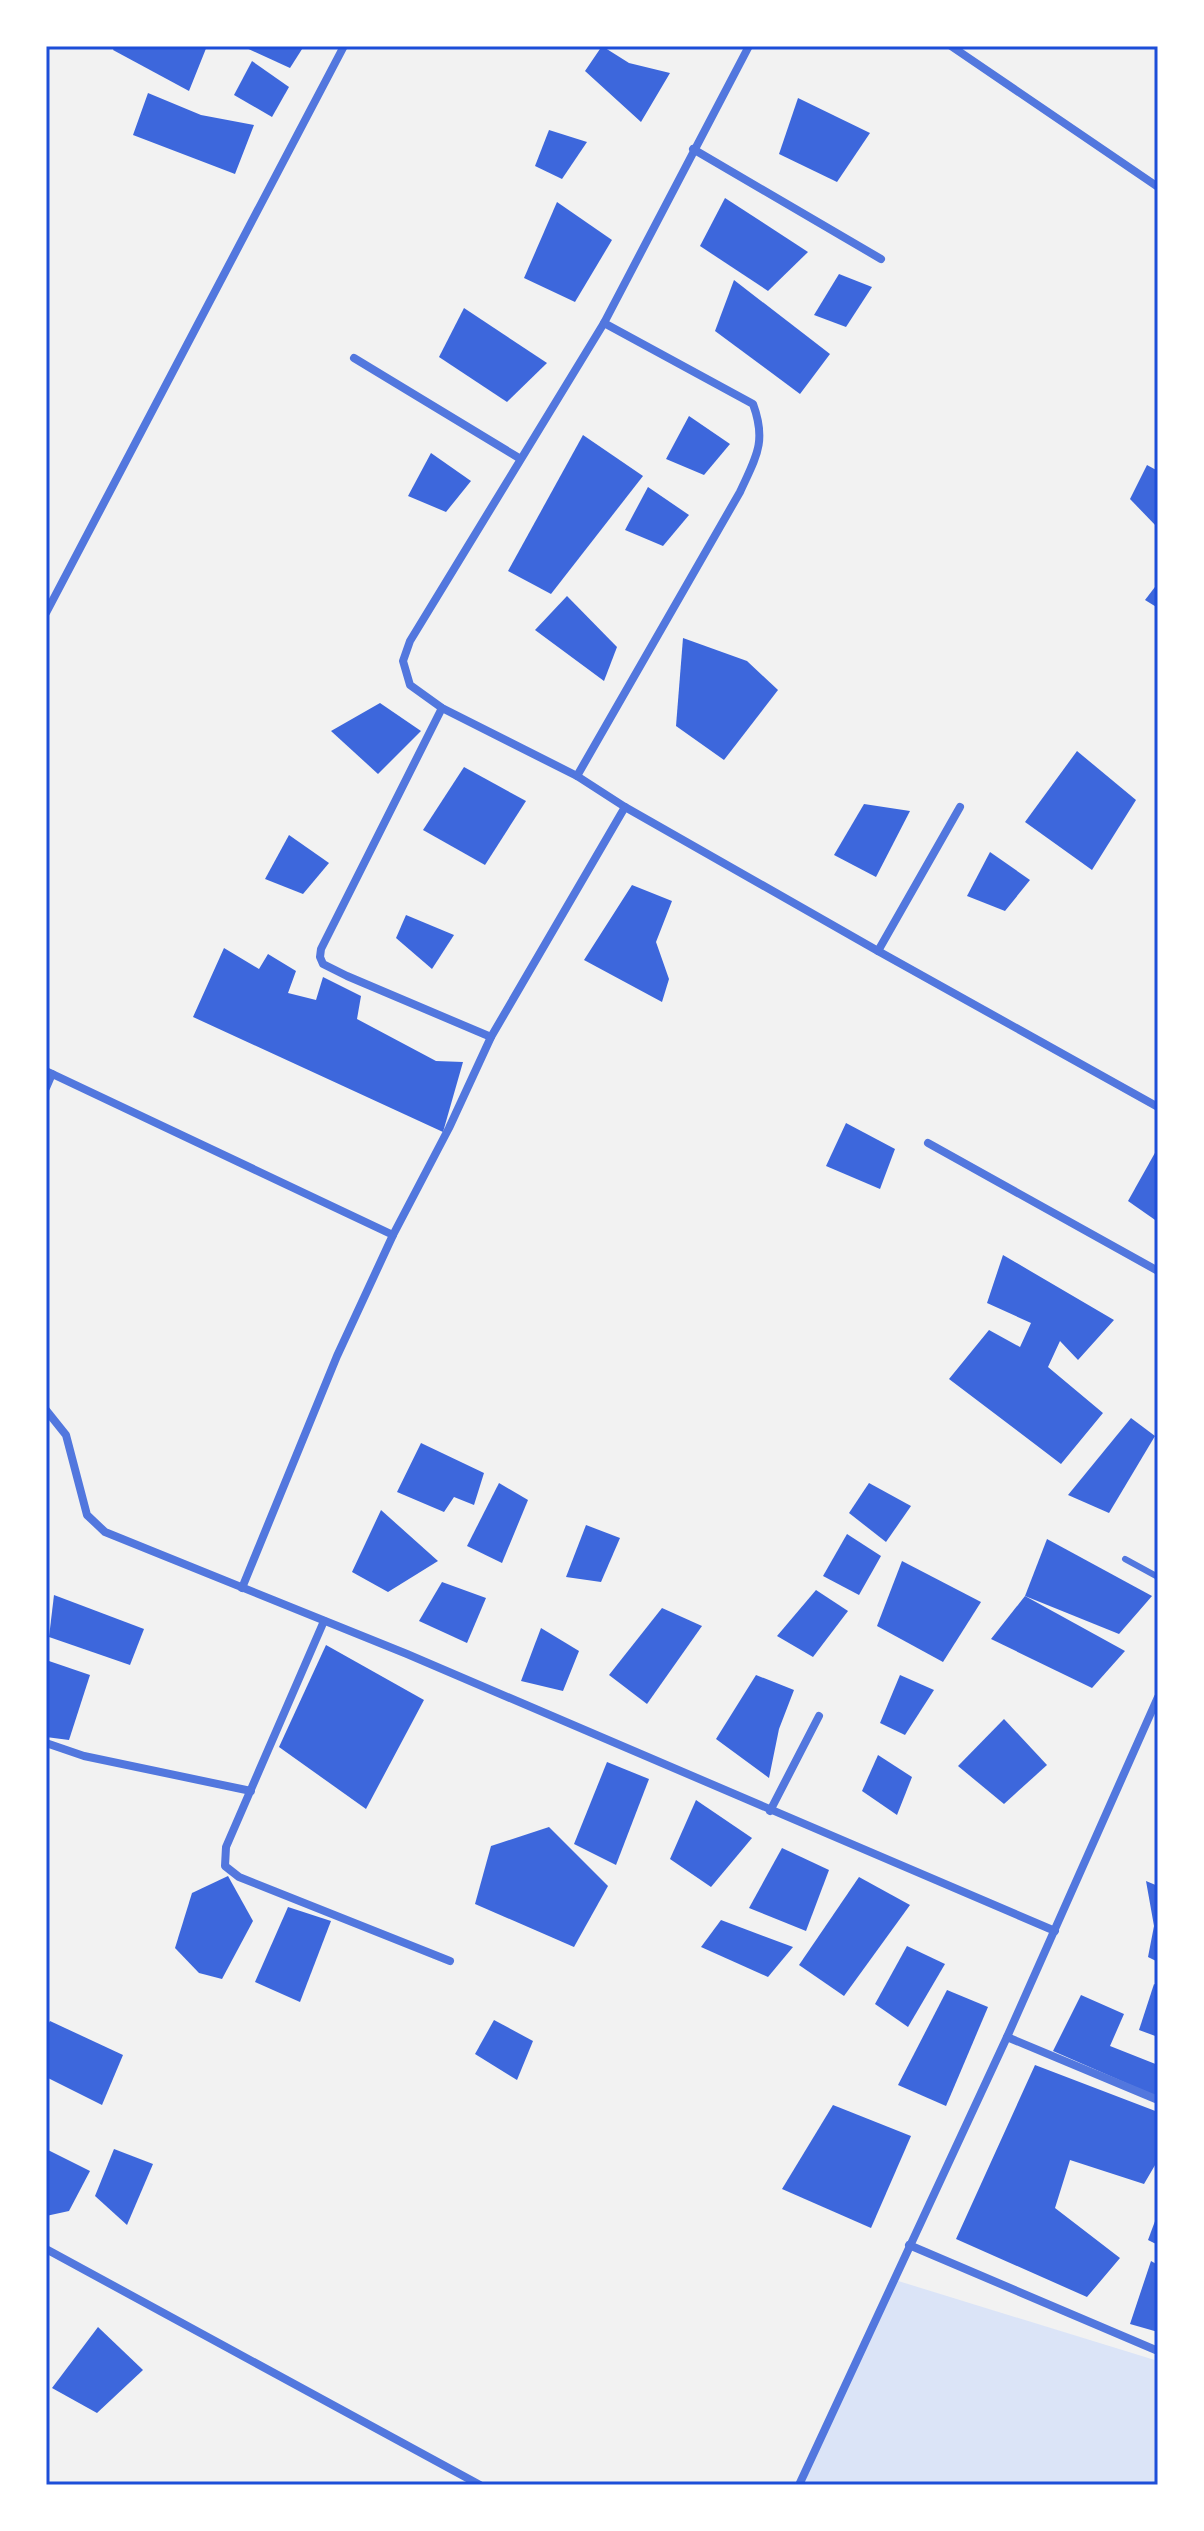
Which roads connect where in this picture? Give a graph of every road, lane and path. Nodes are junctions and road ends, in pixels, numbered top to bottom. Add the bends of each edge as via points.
1 (344, 46) edge
2 (749, 46) edge
3 (951, 46) edge
4 (693, 149) junction
5 (1158, 187) edge
6 (881, 259) dead end
7 (604, 323) junction
8 (354, 358) dead end
9 (519, 458) junction
10 (46, 613) edge
11 (442, 708) junction
12 (577, 776) junction
13 (625, 807) junction
14 (960, 807) dead end
15 (878, 951) junction
16 (491, 1037) junction
17 (49, 1073) edge
18 (46, 1088) edge
19 (1158, 1107) edge
20 (928, 1143) dead end
21 (393, 1235) junction
22 (1158, 1271) edge
23 (46, 1410) edge
24 (1125, 1559) dead end
25 (1158, 1577) edge
26 (242, 1588) junction
27 (324, 1621) junction
28 (1158, 1697) edge
29 (819, 1716) dead end
30 (46, 1743) edge
31 (251, 1791) junction
32 (770, 1811) junction
33 (1055, 1931) junction
34 (450, 1961) dead end
35 (1007, 2037) junction
36 (1158, 2100) edge
37 (909, 2245) junction
38 (46, 2249) edge
39 (1158, 2351) edge
40 (480, 2485) edge
41 (799, 2485) edge

1 - 10 street
2 - 4 street
3 - 5 street
4 - 6 street
4 - 7 street
7 - 9 street
7 - 12 street via 753,404 761,426 760,449
8 - 9 street
9 - 11 street via 403,661 410,685
11 - 12 street
11 - 16 street via 320,957 347,976
12 - 13 street
13 - 15 street
13 - 16 street
14 - 15 street
15 - 19 street
16 - 21 street
17 - 18 street
17 - 21 street
20 - 22 street
21 - 26 street
23 - 26 street via 66,1435 87,1515 105,1532
24 - 25 lane
26 - 27 street
27 - 31 street
27 - 32 street
28 - 33 street
29 - 32 street
30 - 31 street
31 - 34 street via 226,1847 225,1866 239,1877
32 - 33 street
33 - 35 street
35 - 36 street
35 - 37 street
37 - 39 street
37 - 41 street
38 - 40 street

